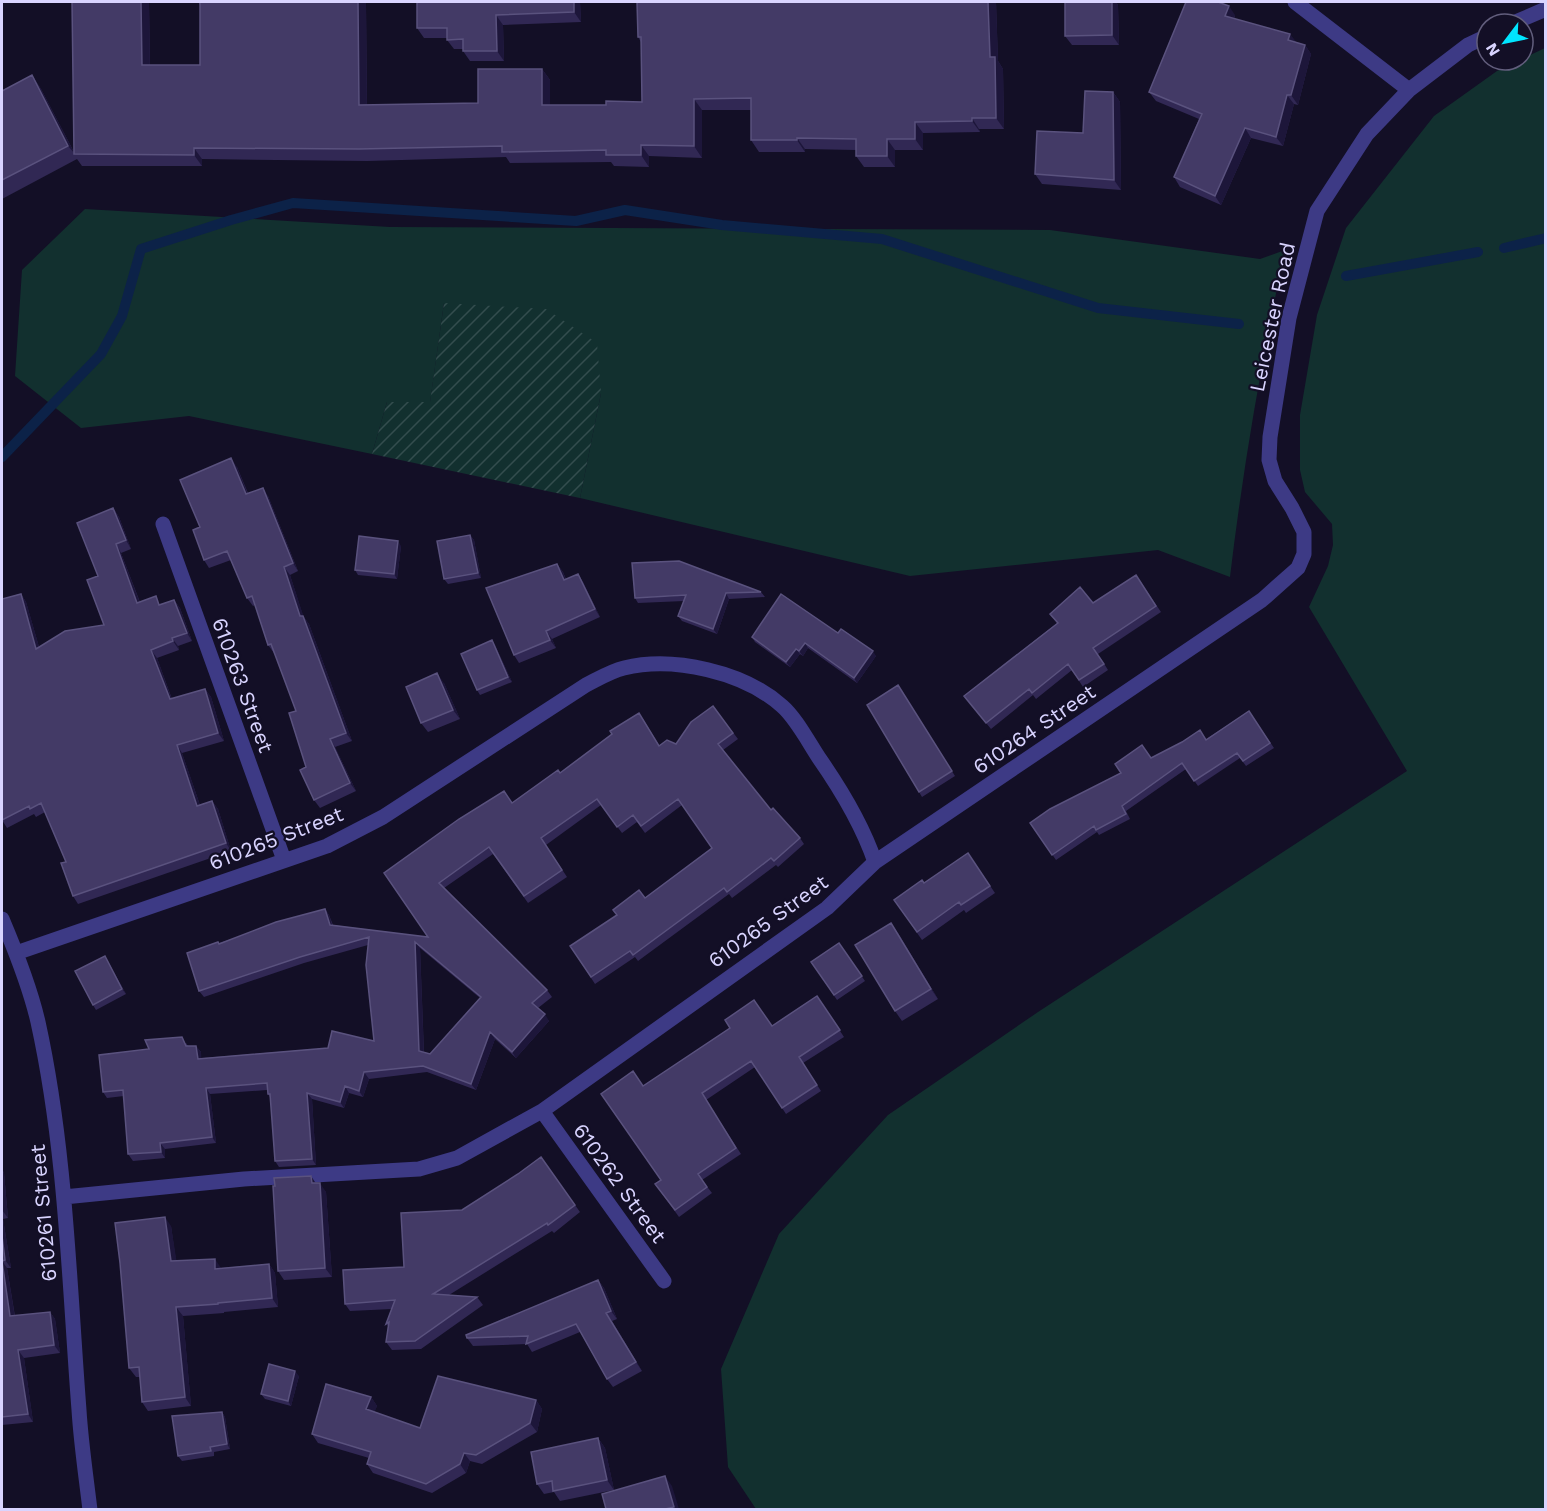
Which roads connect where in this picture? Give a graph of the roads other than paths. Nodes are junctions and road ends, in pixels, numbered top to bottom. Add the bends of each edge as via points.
1 (1295, 2) edge
2 (1475, 42) edge
3 (1409, 90) junction
4 (163, 524) dead end
5 (1217, 631) joint
6 (284, 860) junction
7 (875, 862) junction
8 (2, 919) edge
9 (16, 953) junction
10 (542, 1111) junction
11 (64, 1197) junction
12 (664, 1281) dead end
13 (90, 1509) edge

1 - 3 street
2 - 3 street, Leicester Road
3 - 5 street, Leicester Road via 1367,134 1317,211 1289,318 1269,460 1275,482 1304,532 1304,554 1298,568 1262,600
4 - 6 street, 610263 Street
5 - 7 street, 610264 Street
6 - 7 street, 610265 Street via 327,846 383,818 586,685 623,668 665,663 714,671 756,686 784,708 837,783 866,834
6 - 9 street, 610265 Street
7 - 10 street, 610265 Street via 827,908
8 - 9 street, 610261 Street
9 - 11 street, 610261 Street via 38,1020
10 - 11 street, 610265 Street via 457,1158 419,1170 244,1179
10 - 12 street, 610262 Street
11 - 13 street, 610261 Street

